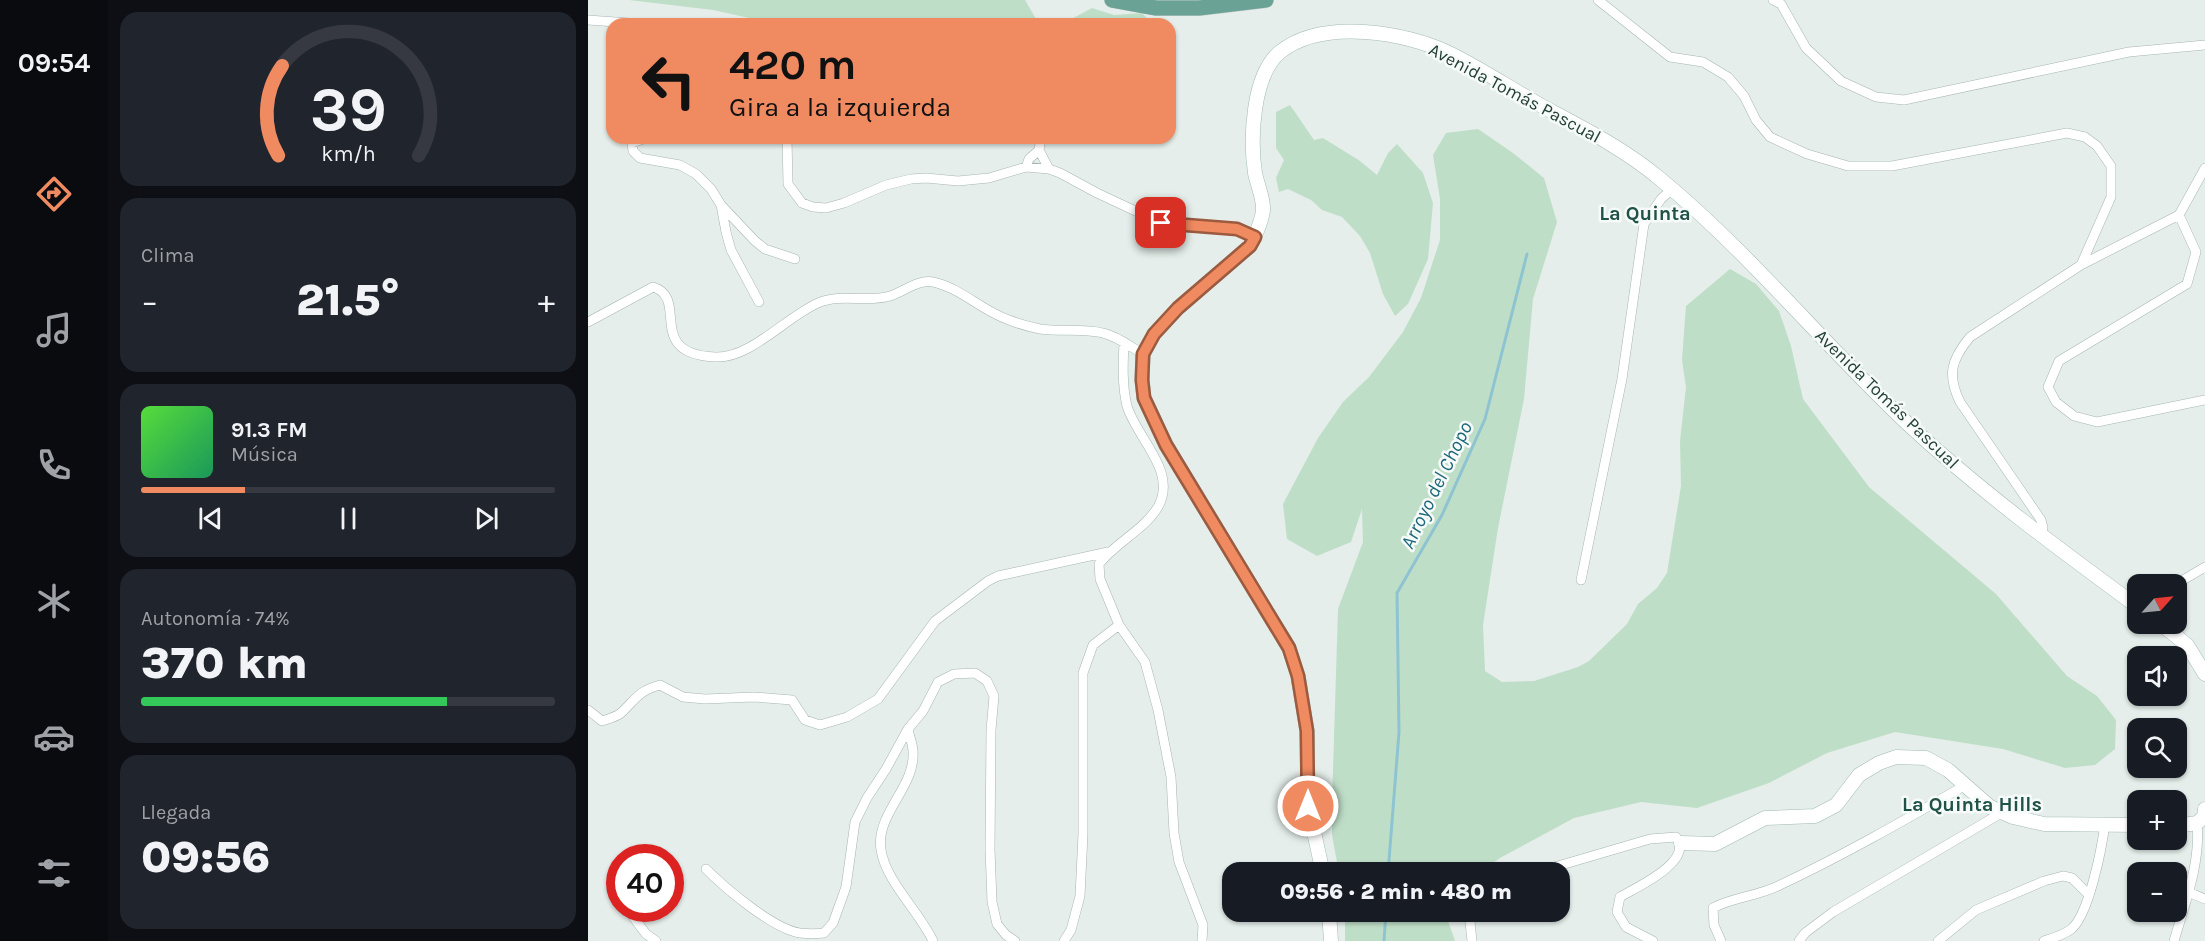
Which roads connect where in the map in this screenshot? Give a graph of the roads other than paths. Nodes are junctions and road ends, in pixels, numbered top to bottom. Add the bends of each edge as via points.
1 (1112, 0) edge
2 (1266, 0) edge
3 (1598, 0) edge
4 (1773, 0) edge
5 (588, 20) edge
6 (606, 21) edge
7 (2205, 45) edge
8 (632, 144) edge
9 (787, 144) edge
10 (1040, 144) edge
11 (1039, 150) junction
12 (1026, 167) junction
13 (2205, 168) edge
14 (1049, 169) junction
15 (1672, 189) junction
16 (721, 205) junction
17 (2179, 215) junction
18 (1255, 237) junction
19 (795, 259) dead end
20 (2081, 264) junction
21 (759, 302) dead end
22 (588, 322) edge
23 (1124, 342) junction
24 (1143, 354) junction
25 (2205, 400) edge
26 (2041, 535) junction
27 (1108, 552) junction
28 (2205, 567) edge
29 (2187, 578) edge
30 (1581, 580) dead end
31 (2127, 599) edge
32 (1119, 625) junction
33 (2173, 634) edge
34 (2205, 674) edge
35 (588, 710) edge
36 (908, 729) junction
37 (1964, 786) junction
38 (2205, 809) edge
39 (2003, 812) junction
40 (2198, 823) junction
41 (2105, 824) junction
42 (2187, 824) edge
43 (2127, 825) edge
44 (1681, 843) junction
45 (1321, 862) edge
46 (1570, 862) edge
47 (706, 869) dead end
48 (2188, 892) junction
49 (2088, 894) junction
50 (2205, 899) edge
51 (637, 922) edge
52 (1330, 922) edge
53 (1470, 922) edge
54 (656, 941) edge
55 (933, 941) edge
56 (1015, 941) edge
57 (1064, 941) edge
58 (1202, 941) edge
59 (1331, 941) edge
60 (1472, 941) edge
61 (1653, 941) edge
62 (1721, 941) edge
63 (1799, 941) edge
64 (1938, 941) edge
65 (2044, 941) edge
66 (2174, 941) edge

1 - 2 main road via 1156,8 1199,8
3 - 20 street via 1670,57 1703,62 1728,77 1770,137 1848,166 1892,166 2067,134 2085,137 2111,166 2111,197
4 - 7 street via 1782,4 1806,48 1841,81 1876,97 1904,100 2129,52
5 - 6 street
8 - 16 street via 640,158 680,165 696,174
9 - 12 street via 788,184 802,202 813,207 844,203 911,179 989,178
10 - 11 street
11 - 12 street
11 - 14 street
12 - 14 street
13 - 17 street
14 - 18 street via 1161,223 1237,229
15 - 18 street, Avenida Tomás Pascual via 1622,149 1450,54 1414,40 1331,32 1296,42 1278,54 1267,69 1256,99 1252,152 1263,208
15 - 26 street, Avenida Tomás Pascual via 1721,233 1909,425
15 - 30 street via 1660,199 1644,224 1622,379
16 - 19 street via 765,249
16 - 21 street via 732,250
17 - 20 street
17 - 25 street via 2196,252 2187,284 2059,361 2048,387 2056,402 2074,416 2097,422
18 - 24 street, Avenida Tomás Pascual via 1250,246 1178,308 1154,334
20 - 26 street via 1970,337 1952,369 1953,387 1960,402 2042,520
22 - 23 street via 653,287 666,295 670,330 679,346 693,354 717,357 752,347 821,302 888,297 930,281 1007,320 1040,329 1104,333
23 - 24 street
23 - 27 street via 1123,382 1128,409 1161,470 1164,490 1158,507 1143,526
24 - 45 street via 1144,398 1166,445 1289,648 1307,731 1308,806
26 - 31 street, Avenida Tomás Pascual
27 - 32 street via 1099,564 1100,579
27 - 35 street via 988,581 935,621 878,699 847,717 820,725 805,720 792,700 683,697 660,685 646,689 620,714 602,721
28 - 29 street
32 - 57 street via 1093,645 1083,673 1080,896
32 - 58 street via 1144,662 1158,710 1171,777 1179,862 1203,925
33 - 34 street via 2187,645
36 - 47 street via 859,812 846,887 833,923 824,933 798,933 780,926
36 - 55 street via 913,752 911,769 882,831 881,850 891,875
36 - 56 street via 938,682 954,674 975,673 987,681 994,696 992,902 997,924
37 - 39 street via 1990,807
37 - 44 street via 1948,770 1926,758 1896,757 1859,775 1836,806 1815,816 1765,818 1715,844
37 - 62 street via 1774,889 1713,908 1714,925
38 - 40 street
39 - 41 street via 2044,824
39 - 63 street via 1833,912
40 - 42 street
40 - 48 street via 2199,843
41 - 43 street
41 - 49 street
44 - 46 street via 1676,837 1650,839
44 - 61 street via 1670,867 1620,897 1617,912 1626,927
48 - 50 street
48 - 66 street
49 - 64 street via 2072,878 2063,876 1976,910
49 - 65 street via 2079,921 2071,930
51 - 54 street
52 - 59 street
53 - 60 street

